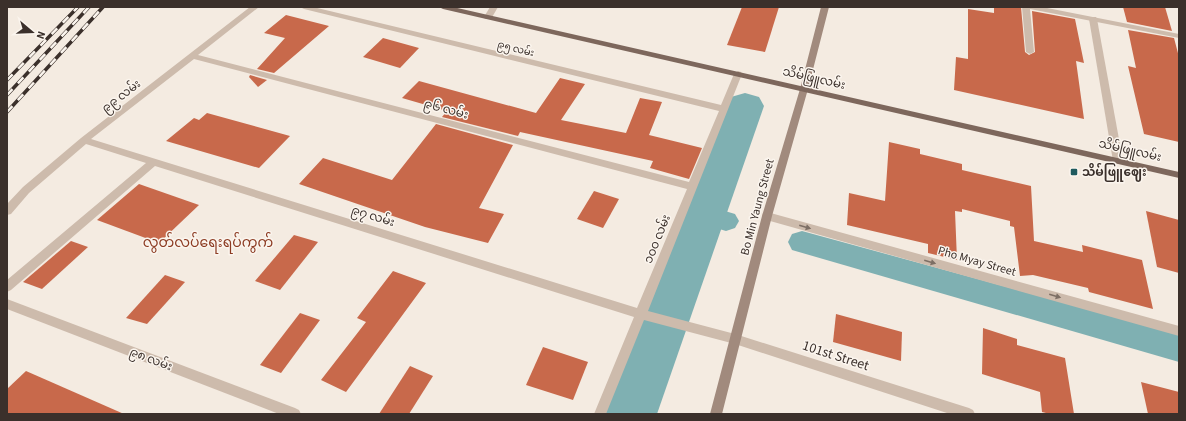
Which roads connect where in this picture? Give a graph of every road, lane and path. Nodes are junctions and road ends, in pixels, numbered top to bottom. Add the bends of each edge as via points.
1 (255, 7) edge
2 (304, 7) edge
3 (443, 7) edge
4 (494, 7) edge
5 (825, 7) edge
6 (1026, 7) edge
7 (1031, 7) edge
8 (488, 17) junction
9 (1093, 19) junction
10 (1179, 36) edge
11 (1030, 52) dead end
12 (193, 56) junction
13 (738, 74) junction
14 (804, 89) junction
15 (724, 109) junction
16 (84, 140) junction
17 (154, 161) junction
18 (1118, 161) junction
19 (1179, 175) edge
20 (692, 186) junction
21 (7, 211) edge
22 (767, 216) junction
23 (7, 287) edge
24 (7, 304) edge
25 (641, 314) junction
26 (694, 328) joint
27 (1179, 331) edge
28 (735, 339) junction
29 (295, 414) edge
30 (600, 414) edge
31 (716, 414) edge
32 (969, 414) edge

1 - 12 street, ၉၉ လမ်း
2 - 15 street, ၉၅ လမ်း
3 - 8 main road, သိမ်ဖြူလမ်း
4 - 8 street
5 - 14 main road, Bo Min Yaung Street
6 - 11 street
7 - 9 street
8 - 13 main road, သိမ်ဖြူလမ်း
9 - 10 street
9 - 18 street
12 - 16 street, ၉၉ လမ်း
12 - 20 street, ၉၆ လမ်း
13 - 14 main road, သိမ်ဖြူလမ်း
13 - 15 street, ၁၀၀ လမ်း
14 - 18 main road, သိမ်ဖြူလမ်း
14 - 22 main road, Bo Min Yaung Street
15 - 20 street, ၁၀၀ လမ်း
16 - 17 street, ၉၇ လမ်း
16 - 21 street, ၉၉ လမ်း via 26,190
17 - 23 street
17 - 25 street, ၉၇ လမ်း
18 - 19 main road, သိမ်ဖြူလမ်း
20 - 25 street, ၁၀၀ လမ်း
22 -> 27 street, Pho Myay Street
22 - 28 main road, Bo Min Yaung Street
24 - 29 street, ၉၈ လမ်း
25 - 26 street, ၉၇ လမ်း
25 - 30 street, ၁၀၀ လမ်း
26 - 28 street, 101st Street
28 - 31 main road, Bo Min Yaung Street
28 - 32 street, 101st Street

